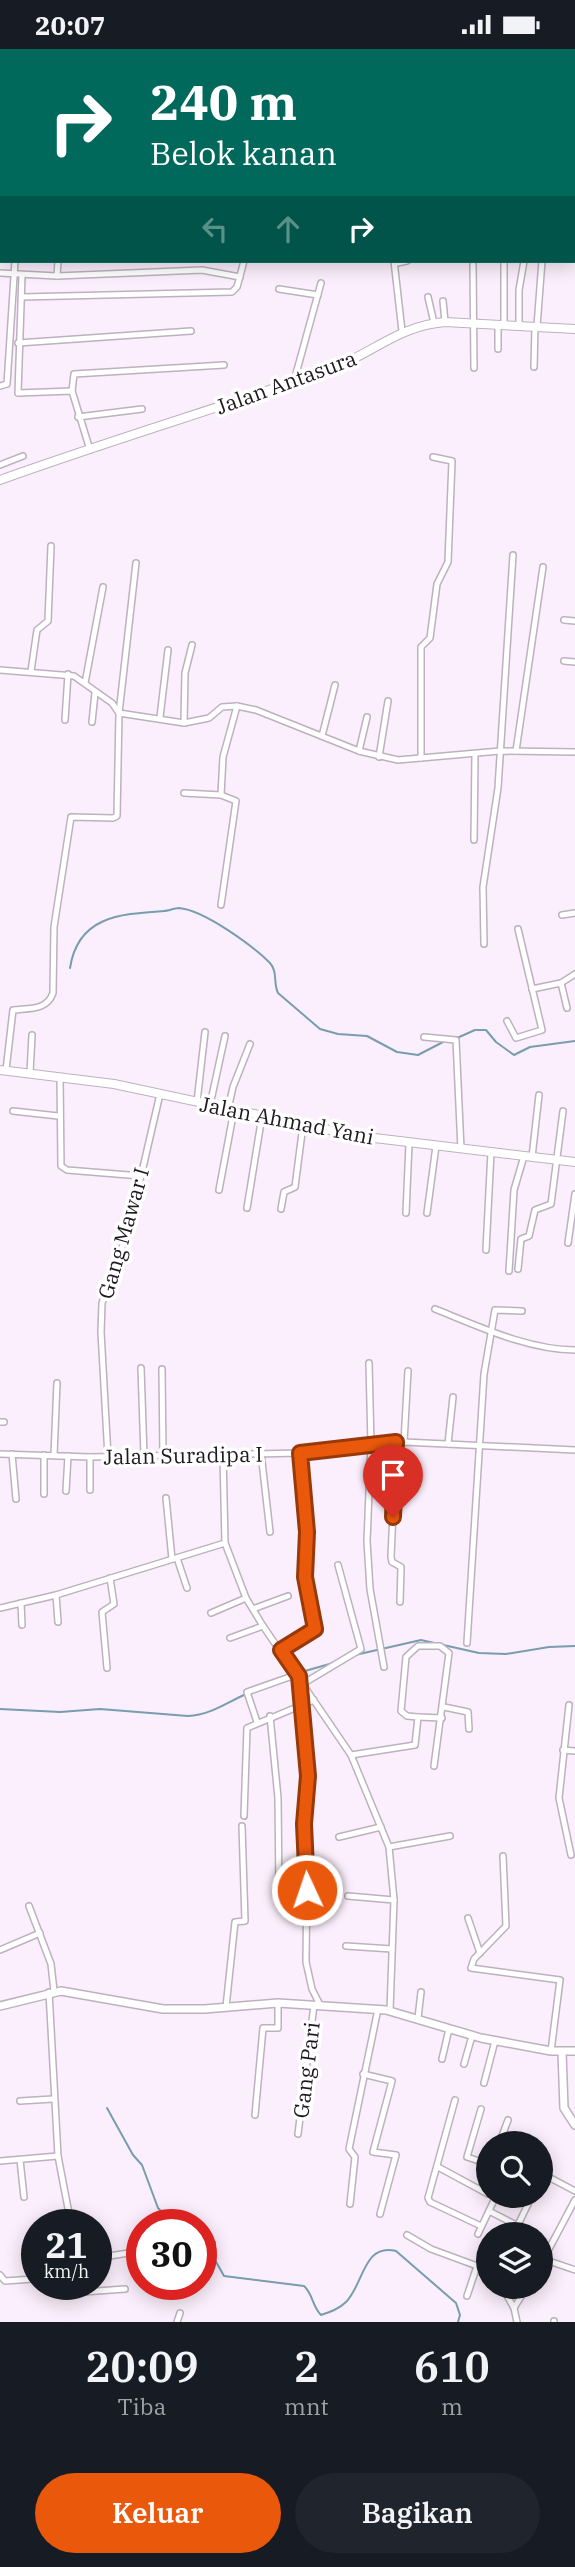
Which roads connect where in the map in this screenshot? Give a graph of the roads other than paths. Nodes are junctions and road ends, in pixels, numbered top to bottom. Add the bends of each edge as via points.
1 (15, 263) edge
2 (58, 263) edge
3 (120, 263) edge
4 (203, 263) edge
5 (244, 263) edge
6 (396, 263) edge
7 (504, 263) edge
8 (524, 263) edge
9 (542, 263) edge
10 (473, 265) dead end
11 (202, 270) junction
12 (120, 271) junction
13 (0, 273) edge
14 (14, 273) junction
15 (22, 275) junction
16 (57, 276) junction
17 (240, 277) junction
18 (321, 283) dead end
19 (279, 289) dead end
20 (318, 295) junction
21 (22, 297) junction
22 (428, 297) dead end
23 (443, 301) dead end
24 (445, 322) junction
25 (433, 323) junction
26 (474, 324) junction
27 (501, 325) junction
28 (519, 325) junction
29 (536, 326) junction
30 (575, 330) edge
31 (191, 331) dead end
32 (402, 331) junction
33 (18, 343) junction
34 (498, 349) dead end
35 (224, 365) dead end
36 (534, 367) dead end
37 (474, 368) dead end
38 (294, 381) junction
39 (0, 386) edge
40 (72, 391) junction
41 (142, 409) dead end
42 (78, 417) junction
43 (90, 450) junction
44 (23, 456) dead end
45 (432, 457) dead end
46 (0, 465) edge
47 (0, 480) edge
48 (51, 547) dead end
49 (513, 555) dead end
50 (136, 563) dead end
51 (543, 567) dead end
52 (103, 587) dead end
53 (564, 620) dead end
54 (575, 621) edge
55 (192, 645) dead end
56 (168, 650) dead end
57 (564, 661) dead end
58 (575, 661) edge
59 (0, 670) edge
60 (31, 671) junction
61 (68, 674) junction
62 (85, 683) junction
63 (335, 685) dead end
64 (94, 693) junction
65 (388, 701) dead end
66 (237, 706) junction
67 (119, 713) junction
68 (160, 717) junction
69 (367, 717) dead end
70 (65, 720) dead end
71 (92, 722) dead end
72 (184, 723) junction
73 (322, 736) junction
74 (359, 751) junction
75 (500, 751) junction
76 (516, 751) junction
77 (575, 753) edge
78 (475, 755) junction
79 (379, 757) junction
80 (421, 758) junction
81 (184, 793) dead end
82 (221, 795) junction
83 (474, 841) dead end
84 (220, 905) dead end
85 (575, 913) edge
86 (562, 915) dead end
87 (518, 929) dead end
88 (484, 944) dead end
89 (575, 974) edge
90 (561, 983) junction
91 (532, 989) junction
92 (567, 1008) dead end
93 (507, 1021) dead end
94 (205, 1032) dead end
95 (32, 1035) dead end
96 (225, 1036) dead end
97 (424, 1037) dead end
98 (250, 1044) dead end
99 (3, 1070) edge
100 (30, 1073) junction
101 (60, 1077) junction
102 (160, 1094) junction
103 (539, 1095) dead end
104 (197, 1102) junction
105 (210, 1105) junction
106 (231, 1110) junction
107 (13, 1111) dead end
108 (563, 1111) dead end
109 (58, 1116) junction
110 (262, 1116) junction
111 (303, 1125) junction
112 (409, 1144) junction
113 (436, 1146) junction
114 (461, 1149) junction
115 (491, 1152) junction
116 (528, 1156) junction
117 (559, 1160) junction
118 (575, 1162) edge
119 (141, 1176) junction
120 (219, 1190) dead end
121 (575, 1194) edge
122 (247, 1208) dead end
123 (282, 1209) dead end
124 (407, 1213) dead end
125 (427, 1213) dead end
126 (568, 1243) dead end
127 (486, 1250) dead end
128 (518, 1269) dead end
129 (509, 1271) dead end
130 (435, 1310) dead end
131 (522, 1311) dead end
132 (490, 1331) junction
133 (575, 1350) edge
134 (369, 1363) dead end
135 (141, 1368) dead end
136 (162, 1369) dead end
137 (408, 1371) dead end
138 (57, 1383) dead end
139 (453, 1397) dead end
140 (404, 1441) junction
141 (396, 1442) junction
142 (371, 1444) junction
143 (448, 1444) junction
144 (480, 1445) junction
145 (575, 1450) edge
146 (261, 1453) junction
147 (300, 1453) junction
148 (0, 1454) edge
149 (12, 1454) junction
150 (44, 1455) junction
151 (54, 1455) junction
152 (223, 1455) junction
153 (68, 1456) junction
154 (144, 1456) junction
155 (163, 1456) junction
156 (90, 1457) junction
157 (108, 1457) junction
158 (90, 1490) dead end
159 (66, 1491) dead end
160 (44, 1493) dead end
161 (166, 1498) dead end
162 (16, 1499) dead end
163 (270, 1532) dead end
164 (225, 1543) junction
165 (174, 1559) junction
166 (338, 1565) dead end
167 (110, 1578) junction
168 (187, 1588) dead end
169 (56, 1595) junction
170 (288, 1596) dead end
171 (246, 1598) junction
172 (400, 1602) dead end
173 (21, 1603) junction
174 (0, 1608) edge
175 (253, 1609) junction
176 (211, 1613) dead end
177 (58, 1622) dead end
178 (22, 1625) dead end
179 (263, 1626) junction
180 (230, 1638) dead end
181 (467, 1643) dead end
182 (281, 1650) junction
183 (384, 1667) dead end
184 (107, 1668) dead end
185 (298, 1675) junction
186 (304, 1683) junction
187 (314, 1700) junction
188 (569, 1705) dead end
189 (300, 1706) junction
190 (444, 1707) junction
191 (270, 1716) junction
192 (418, 1717) junction
193 (442, 1717) junction
194 (257, 1722) junction
195 (469, 1730) dead end
196 (563, 1751) junction
197 (575, 1751) edge
198 (351, 1755) junction
199 (435, 1766) dead end
200 (244, 1816) dead end
201 (242, 1826) dead end
202 (381, 1827) junction
203 (450, 1836) dead end
204 (339, 1837) dead end
205 (389, 1847) junction
206 (571, 1855) dead end
207 (503, 1856) dead end
208 (279, 1892) dead end
209 (348, 1896) dead end
210 (394, 1900) junction
211 (29, 1906) dead end
212 (468, 1919) dead end
213 (40, 1933) junction
214 (346, 1947) dead end
215 (393, 1949) junction
216 (0, 1950) edge
217 (480, 1953) junction
218 (51, 1992) junction
219 (421, 1992) dead end
220 (278, 2003) junction
221 (317, 2005) junction
222 (0, 2006) edge
223 (226, 2007) junction
224 (378, 2010) junction
225 (390, 2010) junction
226 (418, 2018) junction
227 (449, 2029) junction
228 (472, 2036) junction
229 (495, 2041) junction
230 (551, 2051) junction
231 (575, 2051) edge
232 (562, 2052) junction
233 (442, 2059) dead end
234 (464, 2064) dead end
235 (363, 2074) junction
236 (484, 2083) dead end
237 (53, 2099) junction
238 (454, 2100) dead end
239 (20, 2101) dead end
240 (481, 2109) dead end
241 (255, 2115) dead end
242 (508, 2120) dead end
243 (575, 2125) edge
244 (504, 2131) edge
245 (298, 2134) dead end
246 (58, 2156) junction
247 (20, 2160) junction
248 (476, 2160) edge
249 (0, 2161) edge
250 (438, 2168) junction
251 (553, 2179) edge
252 (476, 2187) edge
253 (575, 2191) edge
254 (24, 2197) dead end
255 (575, 2200) edge
256 (349, 2204) dead end
257 (490, 2208) edge
258 (68, 2209) edge
259 (489, 2211) junction
260 (380, 2214) dead end
261 (483, 2222) edge
262 (512, 2222) edge
263 (476, 2224) edge
264 (407, 2235) dead end
265 (553, 2237) edge
266 (553, 2264) edge
267 (476, 2266) edge
268 (476, 2269) edge
269 (575, 2270) edge
270 (0, 2275) edge
271 (21, 2280) edge
272 (125, 2289) dead end
273 (112, 2290) edge
274 (467, 2296) dead end
275 (509, 2299) edge
276 (520, 2299) edge
277 (514, 2308) junction
278 (180, 2313) dead end
279 (177, 2322) edge
280 (517, 2322) edge

1 - 14 street
2 - 16 street
3 - 12 street
4 - 11 street
5 - 17 street
6 - 32 street
7 - 27 street
8 - 28 street
9 - 29 street
10 - 26 street
11 - 12 street
11 - 17 street
12 - 16 street
13 - 14 street
14 - 15 street
14 - 39 street via 7,384
15 - 16 street
15 - 21 street
17 - 21 street via 236,290 226,293
18 - 20 street
19 - 20 street
20 - 38 street
21 - 33 street
22 - 25 street
23 - 24 street
24 - 25 main road, Jalan Antasura
24 - 26 main road, Jalan Antasura
25 - 32 main road, Jalan Antasura
26 - 27 main road, Jalan Antasura
26 - 37 street
27 - 28 main road, Jalan Antasura
27 - 34 street
28 - 29 main road, Jalan Antasura
29 - 30 main road, Jalan Antasura
29 - 36 street
31 - 33 street
32 - 38 main road, Jalan Antasura via 341,365
33 - 40 street via 20,396
35 - 40 street via 74,374
38 - 43 main road, Jalan Antasura
40 - 42 street
41 - 42 street
42 - 43 street
43 - 47 main road, Jalan Antasura
44 - 46 street
45 - 80 street via 452,463 449,558 437,584 430,638 421,647
48 - 60 street via 48,621 37,629
49 - 75 street
50 - 67 street
51 - 76 street
52 - 62 street
53 - 54 street
55 - 72 street via 185,673
56 - 68 street
57 - 58 street
59 - 60 street
60 - 61 street
61 - 62 street
61 - 70 street
62 - 64 street
63 - 73 street
64 - 67 street
64 - 71 street
65 - 79 street
66 - 72 street via 222,707 209,718
66 - 73 street
66 - 82 street via 223,757
67 - 68 street
67 - 99 street via 117,815 71,817 54,927 53,993 50,1001 37,1008 13,1010
68 - 72 street
69 - 74 street
73 - 74 street
74 - 79 street
75 - 76 street
75 - 78 street
75 - 88 street via 484,887
76 - 77 street
78 - 80 street
78 - 83 street
79 - 80 street
81 - 82 street
82 - 84 street via 236,801
85 - 86 street
87 - 91 street
89 - 90 street
90 - 91 street
90 - 92 street
91 - 93 street via 543,1027 540,1033 516,1038
94 - 104 street
95 - 100 street
96 - 105 street
97 - 114 street via 456,1040
98 - 106 street via 233,1087
99 - 100 main road, Jalan Ahmad Yani
100 - 101 main road, Jalan Ahmad Yani
101 - 102 main road, Jalan Ahmad Yani
101 - 109 street
102 - 104 main road, Jalan Ahmad Yani
102 - 119 street, Gang Mawar I
103 - 116 street
104 - 105 main road, Jalan Ahmad Yani
105 - 106 main road, Jalan Ahmad Yani
106 - 110 main road, Jalan Ahmad Yani
106 - 120 street
107 - 109 street
108 - 117 street
109 - 119 street via 59,1163 64,1169
110 - 111 main road, Jalan Ahmad Yani
110 - 122 street
111 - 112 main road, Jalan Ahmad Yani
111 - 123 street via 295,1187 284,1192
112 - 113 main road, Jalan Ahmad Yani
112 - 124 street
113 - 114 main road, Jalan Ahmad Yani
113 - 125 street
114 - 115 main road, Jalan Ahmad Yani
115 - 116 main road, Jalan Ahmad Yani
115 - 127 street
116 - 117 main road, Jalan Ahmad Yani
116 - 129 street via 514,1190
117 - 118 main road, Jalan Ahmad Yani
117 - 128 street via 551,1204 535,1210 529,1236 522,1239
119 - 157 street, Gang Mawar I via 129,1228 102,1303
121 - 126 street
130 - 132 street
131 - 132 street via 495,1310
132 - 133 street via 556,1350
132 - 144 street
134 - 142 street
135 - 154 street
136 - 155 street
137 - 140 street
138 - 151 street
139 - 143 street
140 - 141 street, Jalan Suradipa I
140 - 143 street, Jalan Suradipa I
141 - 142 street, Jalan Suradipa I
141 - 172 street via 391,1562 401,1567
142 - 147 street, Jalan Suradipa I
142 - 183 street via 370,1589
143 - 144 street, Jalan Suradipa I
144 - 145 street, Jalan Suradipa I
144 - 181 street
146 - 147 street, Jalan Suradipa I
146 - 152 street, Jalan Suradipa I
146 - 163 street
147 - 182 street via 307,1532 305,1577 315,1629
148 - 149 street, Jalan Suradipa I
149 - 150 street, Jalan Suradipa I
149 - 162 street
150 - 151 street, Jalan Suradipa I
150 - 160 street
151 - 153 street, Jalan Suradipa I
152 - 155 street, Jalan Suradipa I
152 - 164 street
153 - 156 street, Jalan Suradipa I
153 - 159 street
154 - 155 street, Jalan Suradipa I
154 - 157 street, Jalan Suradipa I
156 - 157 street, Jalan Suradipa I
156 - 158 street
161 - 165 street
164 - 165 street
164 - 171 street
165 - 167 street
165 - 168 street
166 - 186 street via 361,1649
167 - 169 street
167 - 184 street via 114,1604 102,1612
169 - 173 street
169 - 177 street
170 - 175 street
171 - 175 street
171 - 176 street
173 - 174 street
173 - 178 street
175 - 179 street
179 - 180 street
179 - 182 street
182 - 185 street
185 - 186 street
185 - 189 street
185 - 194 street via 247,1692
186 - 187 street
187 - 189 street
187 - 198 street
188 - 196 street
189 - 191 street
189 - 221 street via 308,1776 306,1962
190 - 192 street via 449,1653 440,1646 418,1646 406,1657 401,1711
190 - 193 street
190 - 195 street via 470,1713
191 - 194 street
191 - 208 street via 278,1798
192 - 193 street
192 - 198 street via 413,1746
193 - 199 street
194 - 200 street via 246,1733
196 - 197 street
196 - 206 street via 559,1798
198 - 202 street
201 - 223 street via 246,1921 235,1922
202 - 204 street
202 - 205 street
203 - 205 street
205 - 210 street
207 - 217 street via 506,1926
209 - 210 street
210 - 215 street
211 - 213 street
212 - 217 street
213 - 216 street
213 - 218 street via 51,1963
214 - 215 street
215 - 225 street
217 - 230 street via 471,1964 473,1970 561,1981
218 - 222 street
218 - 223 street via 163,2009
218 - 237 street
219 - 226 street
220 - 221 street
220 - 223 street
220 - 241 street via 278,2028 263,2028
221 - 224 street
221 - 245 street, Gang Pari
224 - 225 street
224 - 235 street
225 - 226 street
226 - 227 street
227 - 228 street
227 - 233 street
228 - 229 street
228 - 234 street
229 - 230 street
229 - 236 street
230 - 232 street
231 - 232 street
232 - 243 street via 563,2102
235 - 256 street via 349,2149 355,2157
235 - 260 street via 392,2081 373,2152 396,2155
237 - 239 street
237 - 246 street
238 - 250 street
240 - 248 street via 467,2157
242 - 244 street
246 - 247 street
246 - 258 street
247 - 249 street
247 - 254 street
250 - 252 street
250 - 263 street via 429,2200
251 - 253 street
255 - 265 street
257 - 259 street
259 - 261 street
259 - 262 street
264 - 267 street
266 - 269 street
268 - 274 street
270 - 271 street via 5,2281
272 - 273 street
275 - 277 street
276 - 277 street
277 - 280 street
278 - 279 street

